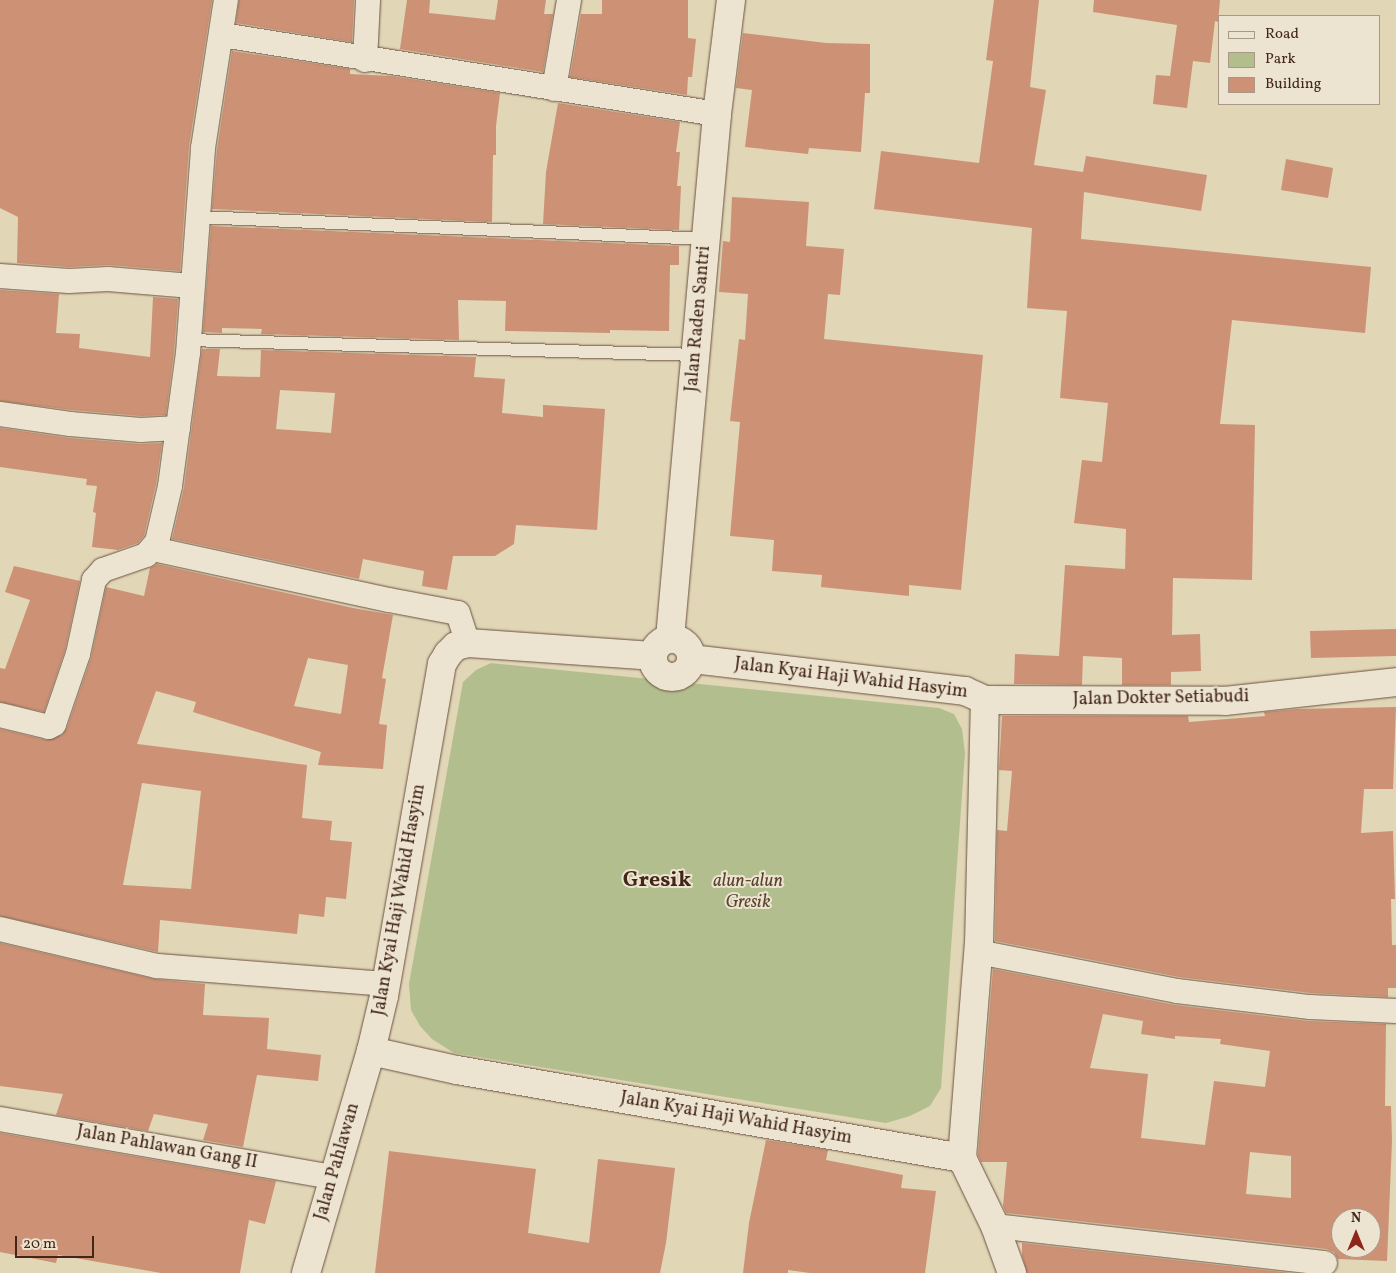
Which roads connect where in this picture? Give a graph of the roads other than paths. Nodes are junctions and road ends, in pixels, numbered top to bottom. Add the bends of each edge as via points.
1 (226, 0) edge
2 (368, 0) edge
3 (569, 0) edge
4 (731, 0) edge
5 (222, 35) junction
6 (365, 60) junction
7 (554, 89) junction
8 (718, 114) junction
9 (198, 217) junction
10 (706, 239) junction
11 (0, 276) edge
12 (192, 286) junction
13 (189, 340) junction
14 (696, 355) junction
15 (0, 414) edge
16 (178, 428) junction
17 (153, 549) junction
18 (468, 643) junction
19 (661, 647) junction
20 (1396, 682) edge
21 (986, 700) junction
22 (0, 716) edge
23 (0, 929) edge
24 (978, 952) junction
25 (385, 984) junction
26 (1396, 1011) edge
27 (371, 1051) junction
28 (0, 1119) edge
29 (962, 1158) junction
30 (334, 1177) junction
31 (995, 1226) junction
32 (1325, 1263) dead end
33 (306, 1273) edge
34 (1012, 1273) edge

1 - 5 street
2 - 6 street
3 - 7 street
4 - 8 street, Jalan Raden Santri
5 - 6 street
5 - 9 street via 203,148
6 - 7 street
7 - 8 street
8 - 10 street, Jalan Raden Santri
9 - 10 lane
9 - 12 street
10 - 14 street, Jalan Raden Santri
11 - 12 street via 69,281 118,279
12 - 13 street
13 - 14 lane
13 - 16 street
14 - 19 street, Jalan Raden Santri
15 - 16 street via 132,429
16 - 17 street via 170,486
17 - 18 street via 458,613
17 - 22 street via 146,555 103,570 94,580 78,654 54,724 48,727
18 - 19 street
18 - 25 street, Jalan Kyai Haji Wahid Hasyim via 456,646 442,664
19 - 21 street, Jalan Kyai Haji Wahid Hasyim via 686,644 692,660 965,690
20 - 21 street, Jalan Dokter Setiabudi via 1225,701
21 - 24 street, Jalan Kyai Haji Wahid Hasyim
23 - 25 street via 157,966
24 - 26 street via 1177,991 1310,1008
24 - 29 street, Jalan Kyai Haji Wahid Hasyim
25 - 27 street, Jalan Kyai Haji Wahid Hasyim
27 - 29 street, Jalan Kyai Haji Wahid Hasyim via 457,1070
27 - 30 street, Jalan Pahlawan
28 - 30 street, Jalan Pahlawan Gang II
29 - 31 street
30 - 33 street, Jalan Pahlawan
31 - 32 street
31 - 34 street

